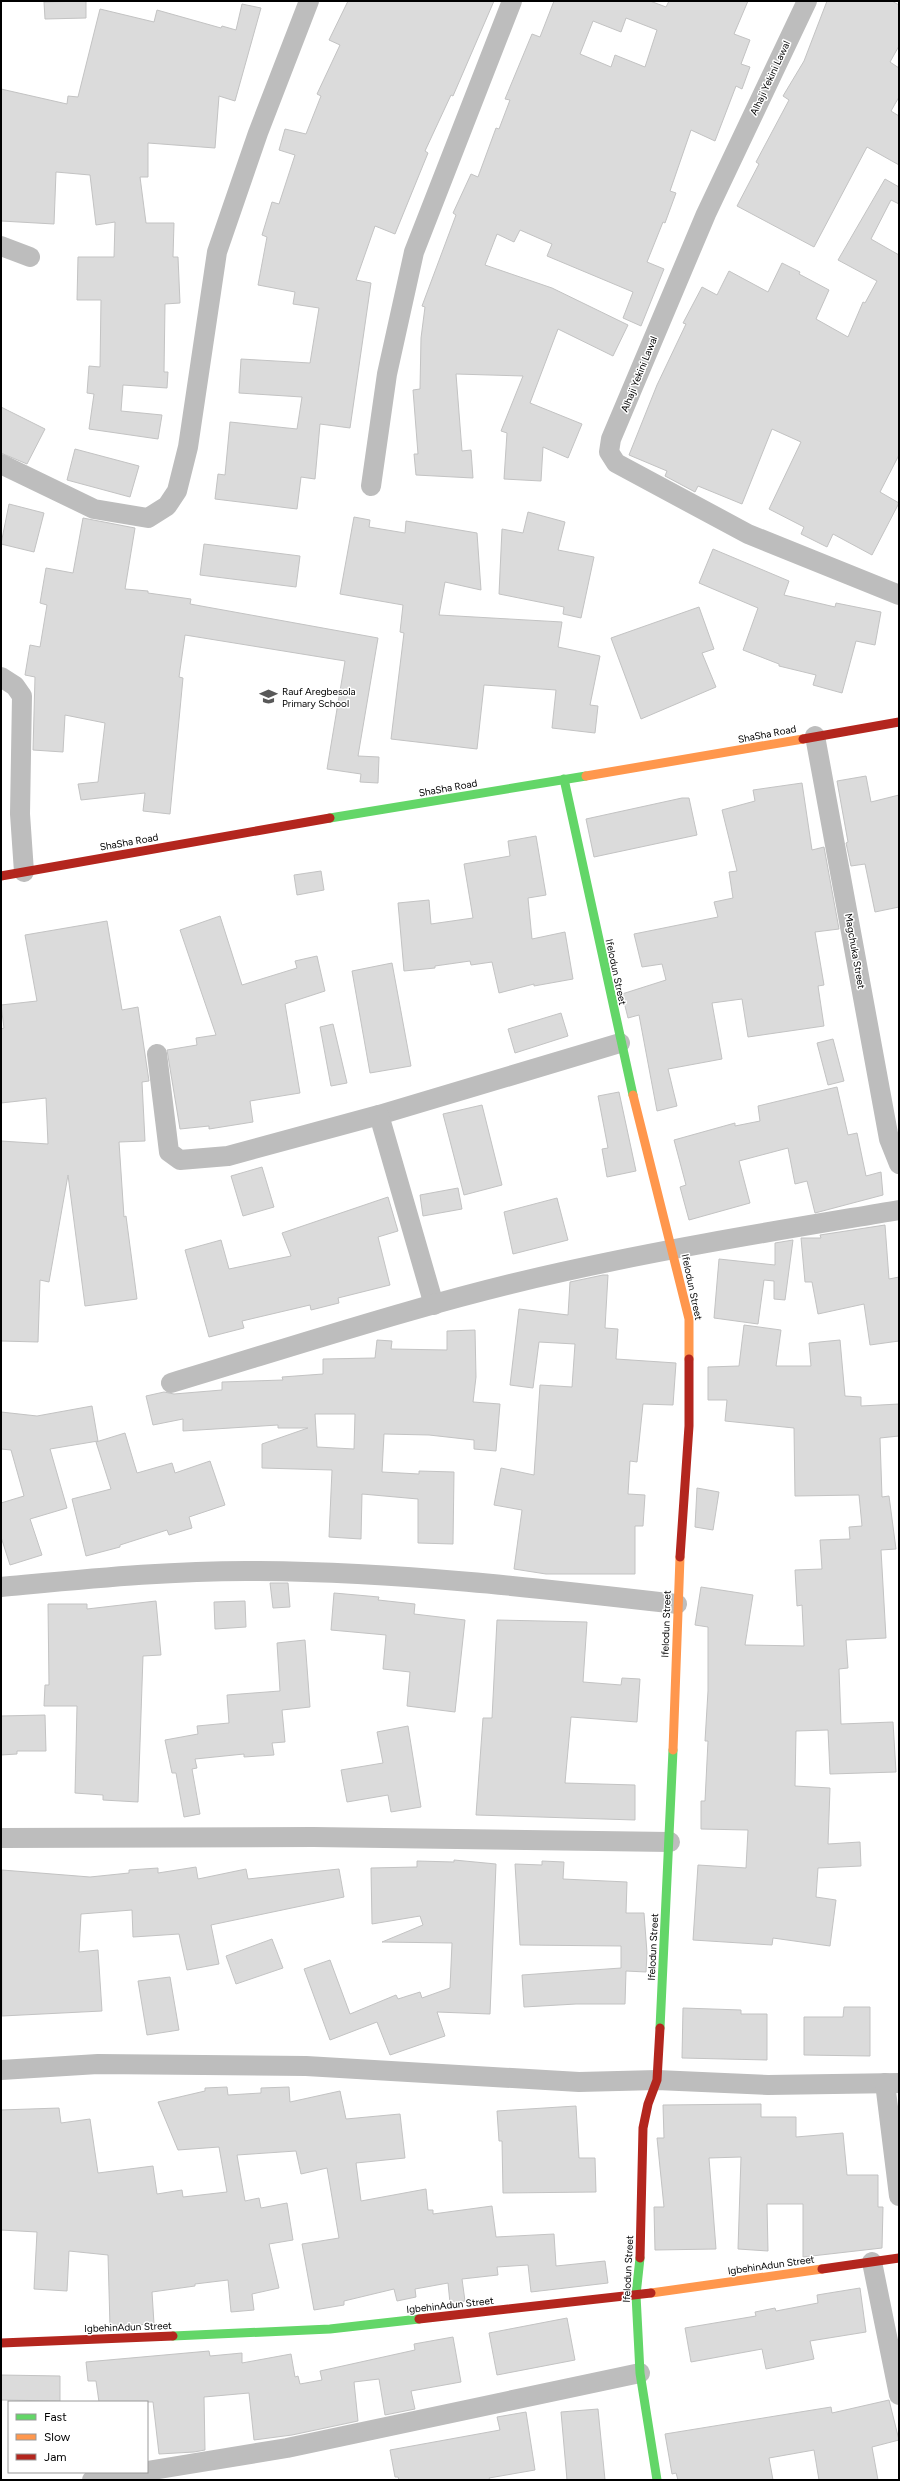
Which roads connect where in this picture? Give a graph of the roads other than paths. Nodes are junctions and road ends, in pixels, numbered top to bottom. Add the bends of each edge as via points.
1 (309, 1) edge
2 (512, 1) edge
3 (807, 1) edge
4 (1, 246) edge
5 (30, 257) dead end
6 (1, 464) edge
7 (371, 486) dead end
8 (899, 595) edge
9 (1, 677) edge
10 (899, 719) edge
11 (815, 736) junction
12 (564, 779) junction
13 (24, 872) junction
14 (1, 876) edge
15 (620, 1043) junction
16 (157, 1054) dead end
17 (379, 1114) junction
18 (899, 1164) edge
19 (899, 1210) edge
20 (672, 1249) junction
21 (434, 1305) junction
22 (171, 1383) dead end
23 (1, 1587) edge
24 (677, 1604) junction
25 (1, 1838) edge
26 (670, 1842) junction
27 (1, 2070) edge
28 (657, 2080) junction
29 (892, 2083) edge
30 (899, 2196) edge
31 (899, 2258) edge
32 (872, 2262) junction
33 (636, 2295) junction
34 (1, 2343) edge
35 (640, 2373) junction
36 (899, 2394) edge
37 (148, 2471) edge
38 (135, 2473) edge
39 (92, 2480) edge
40 (657, 2480) edge

1 - 6 street via 258,133 217,252 188,447 178,491 167,506 148,518 94,509
2 - 7 street via 414,252 387,374
3 - 8 street, Alhaji Yekini Lawal via 706,214 611,439 609,452 616,463 748,534
4 - 5 street
9 - 13 street via 15,686 22,696 20,814
10 - 11 street, ShaSha Road
11 - 12 street, ShaSha Road
11 - 18 street, Magchuka Street via 889,1139
12 - 13 street, ShaSha Road
12 - 15 street, Ifelodun Street
13 - 14 street, ShaSha Road
15 - 17 street
15 - 20 street, Ifelodun Street
16 - 17 street via 169,1152 180,1160 228,1156
17 - 21 street
19 - 20 street
20 - 21 street via 561,1272
20 - 24 street, Ifelodun Street via 689,1319 690,1349 689,1426
21 - 22 street
23 - 24 street via 129,1575 266,1571 382,1574 484,1581
24 - 26 street, Ifelodun Street
25 - 26 street via 313,1837
26 - 28 street, Ifelodun Street
27 - 28 street via 98,2064 306,2066 579,2082
28 - 29 street via 768,2085
28 - 33 street, Ifelodun Street via 643,2128 640,2266
29 - 30 street
31 - 32 street, IgbehinAdun Street
32 - 33 street, IgbehinAdun Street
32 - 36 street
33 - 34 street, IgbehinAdun Street via 330,2329
33 - 35 street, Ifelodun Street
35 - 37 street via 287,2448
35 - 40 street, Ifelodun Street
38 - 39 street

